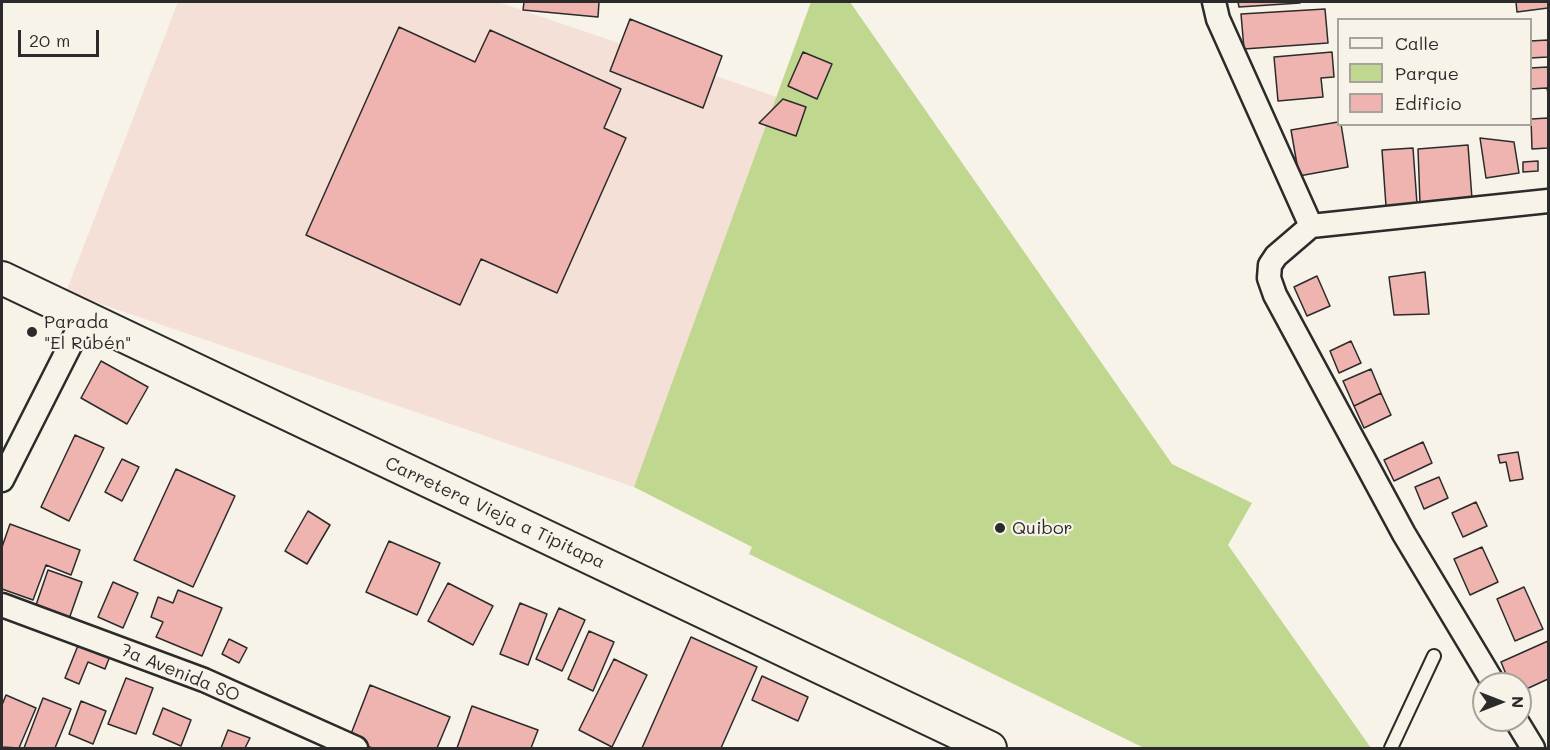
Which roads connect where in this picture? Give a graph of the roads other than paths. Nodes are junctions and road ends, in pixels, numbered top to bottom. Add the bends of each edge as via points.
1 (1214, 2) edge
2 (1548, 201) edge
3 (1311, 226) junction
4 (2, 278) edge
5 (84, 318) junction
6 (2, 480) edge
7 (2, 605) edge
8 (1434, 656) dead end
9 (1487, 672) edge
10 (1523, 732) edge
11 (356, 748) edge
12 (990, 748) edge
13 (1391, 748) edge
14 (1533, 748) edge

1 - 3 street via 1218,20
2 - 3 street
3 - 9 street via 1270,265 1269,278 1275,295 1404,534
4 - 5 main road, Carretera Vieja a Tipitapa
5 - 6 street
5 - 12 main road, Carretera Vieja a Tipitapa
7 - 11 street, 7a Avenida SO via 204,680
8 - 13 lane
10 - 14 street

